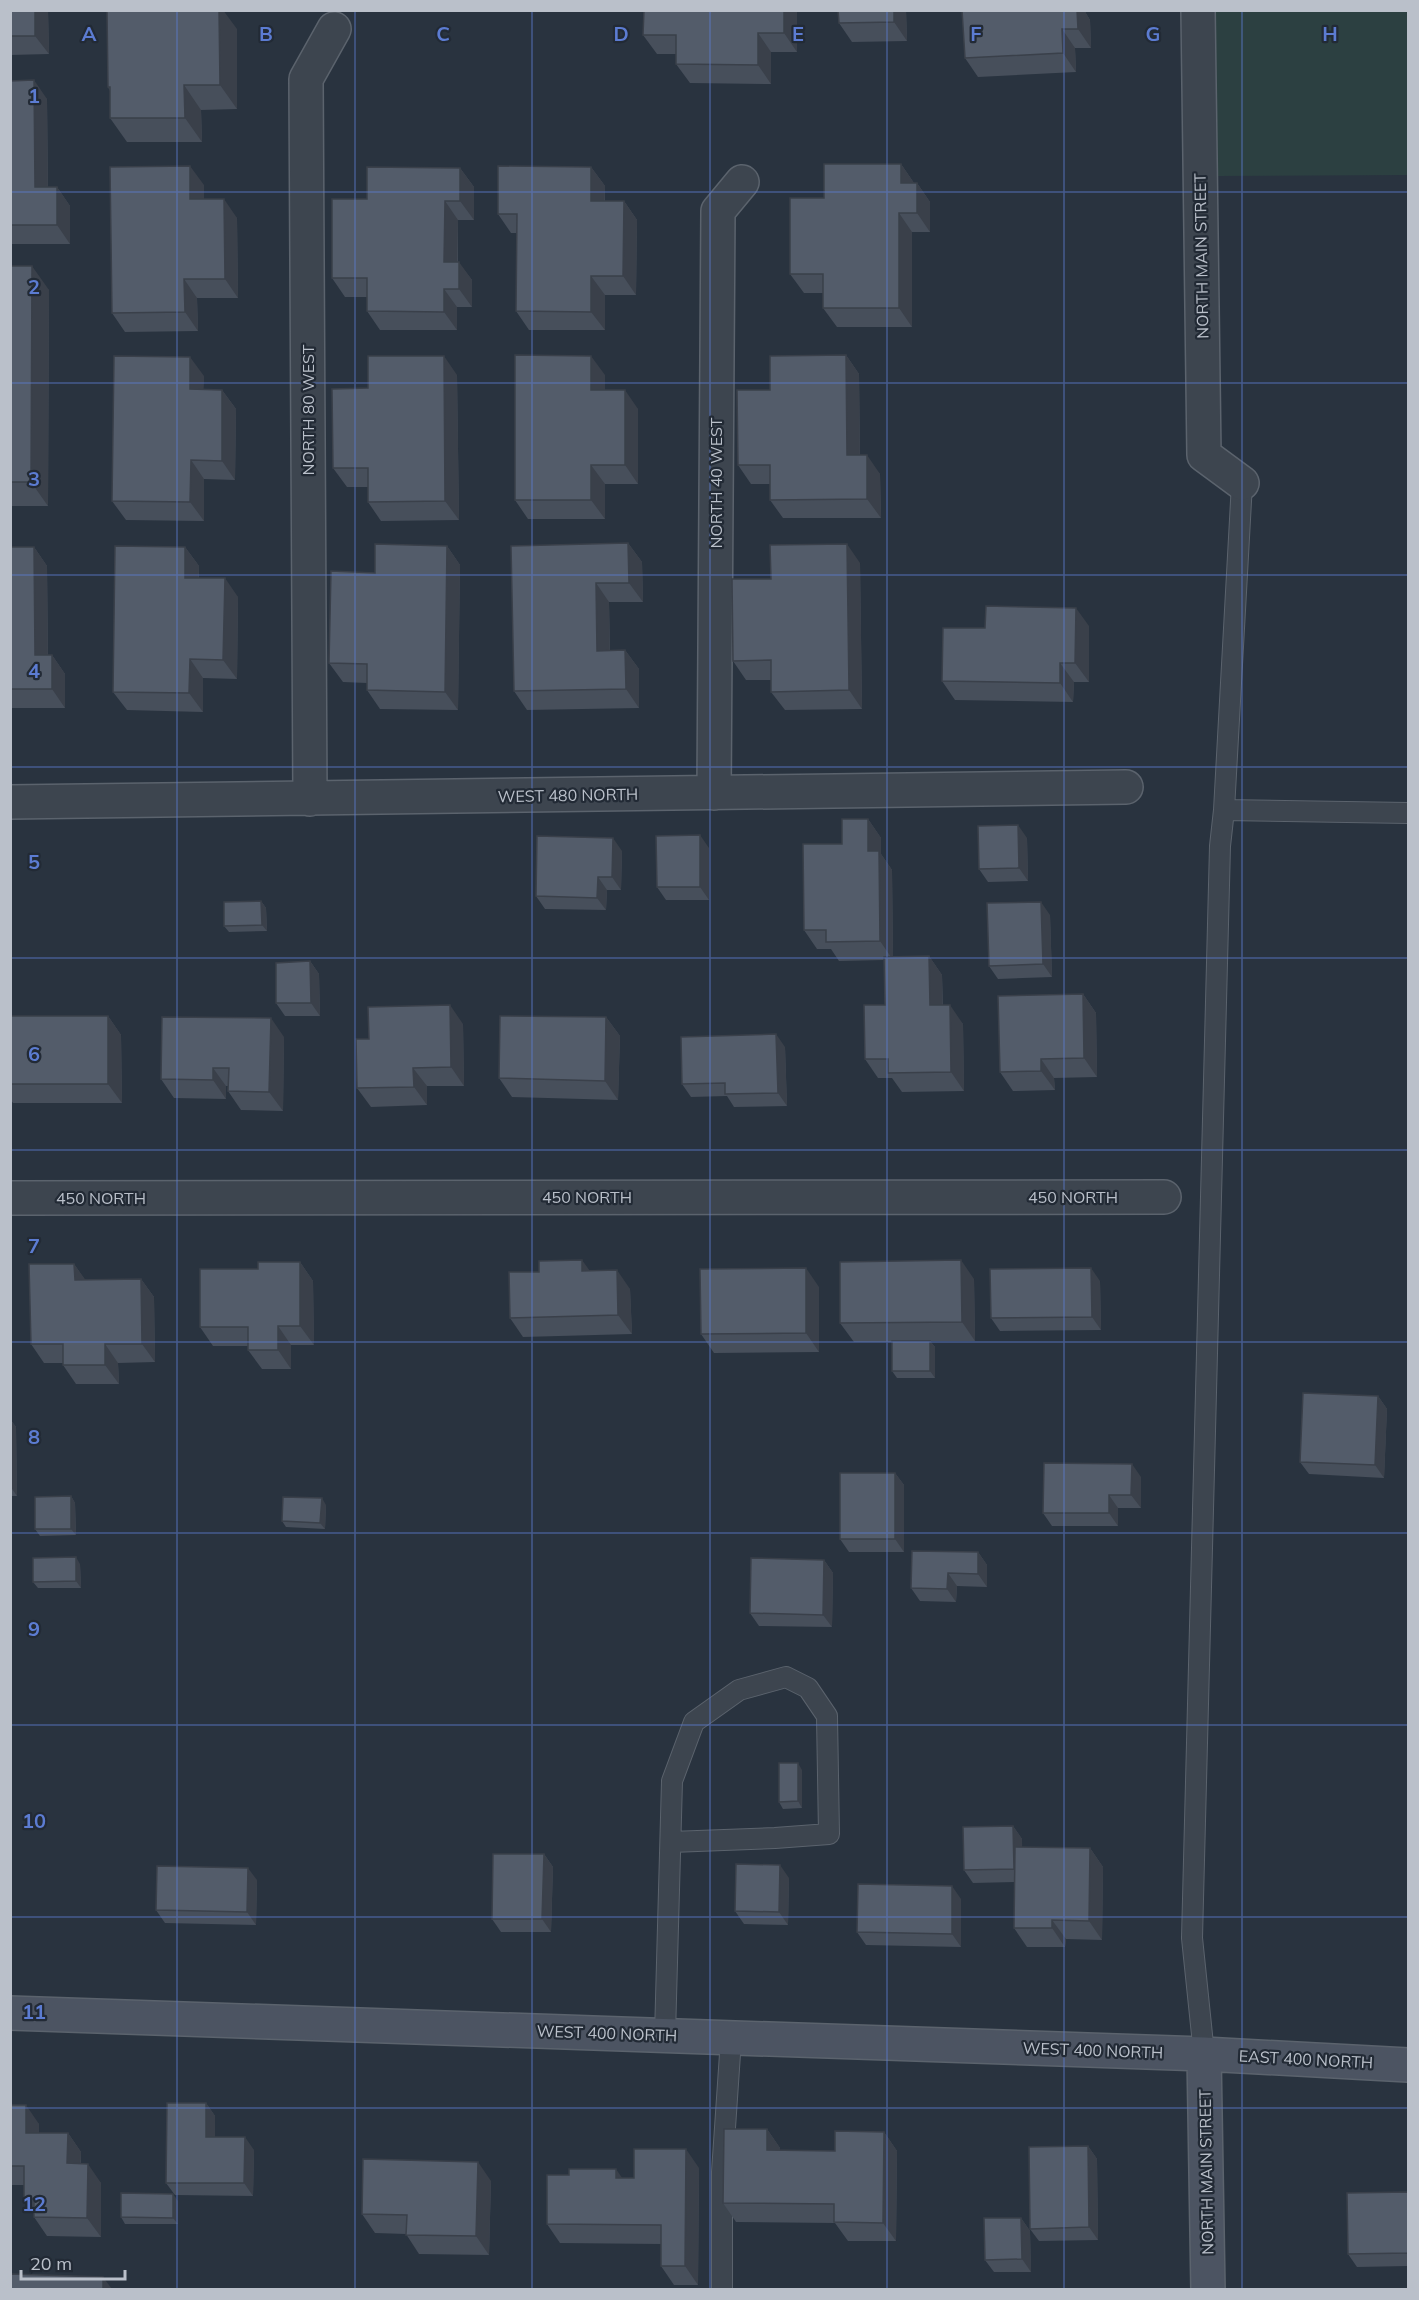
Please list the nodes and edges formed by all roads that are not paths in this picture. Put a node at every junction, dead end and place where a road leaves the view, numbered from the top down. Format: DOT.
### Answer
graph roads {
  1 [pos="1198,10"];
  2 [pos="334,29"];
  3 [pos="742,182"];
  4 [pos="1242,483"];
  5 [pos="1126,788"];
  6 [pos="714,793"];
  7 [pos="310,799"];
  8 [pos="10,802"];
  9 [pos="1224,810"];
  10 [pos="1408,813"];
  11 [pos="1164,1197"];
  12 [pos="10,1198"];
  13 [pos="671,1842"];
  14 [pos="10,2013"];
  15 [pos="665,2035"];
  16 [pos="731,2038"];
  17 [pos="1204,2054"];
  18 [pos="1408,2065"];
  19 [pos="722,2289"];
  20 [pos="1208,2289"];
  1 -- 4 [label="street, NORTH MAIN STREET"];
  2 -- 7 [label="street, NORTH 80 WEST"];
  3 -- 6 [label="street, NORTH 40 WEST"];
  4 -- 9 [label="lane"];
  5 -- 6 [label="street, WEST 480 NORTH"];
  6 -- 7 [label="street, WEST 480 NORTH"];
  7 -- 8 [label="street, WEST 480 NORTH"];
  9 -- 10 [label="lane"];
  9 -- 17 [label="lane"];
  11 -- 12 [label="street, 450 NORTH"];
  13 -- 13 [label="lane"];
  13 -- 15 [label="lane"];
  14 -- 15 [label="street, WEST 400 NORTH"];
  15 -- 16 [label="street, WEST 400 NORTH"];
  16 -- 17 [label="street, WEST 400 NORTH"];
  16 -- 19 [label="lane"];
  17 -- 18 [label="street, EAST 400 NORTH"];
  17 -- 20 [label="street, NORTH MAIN STREET"];
}
